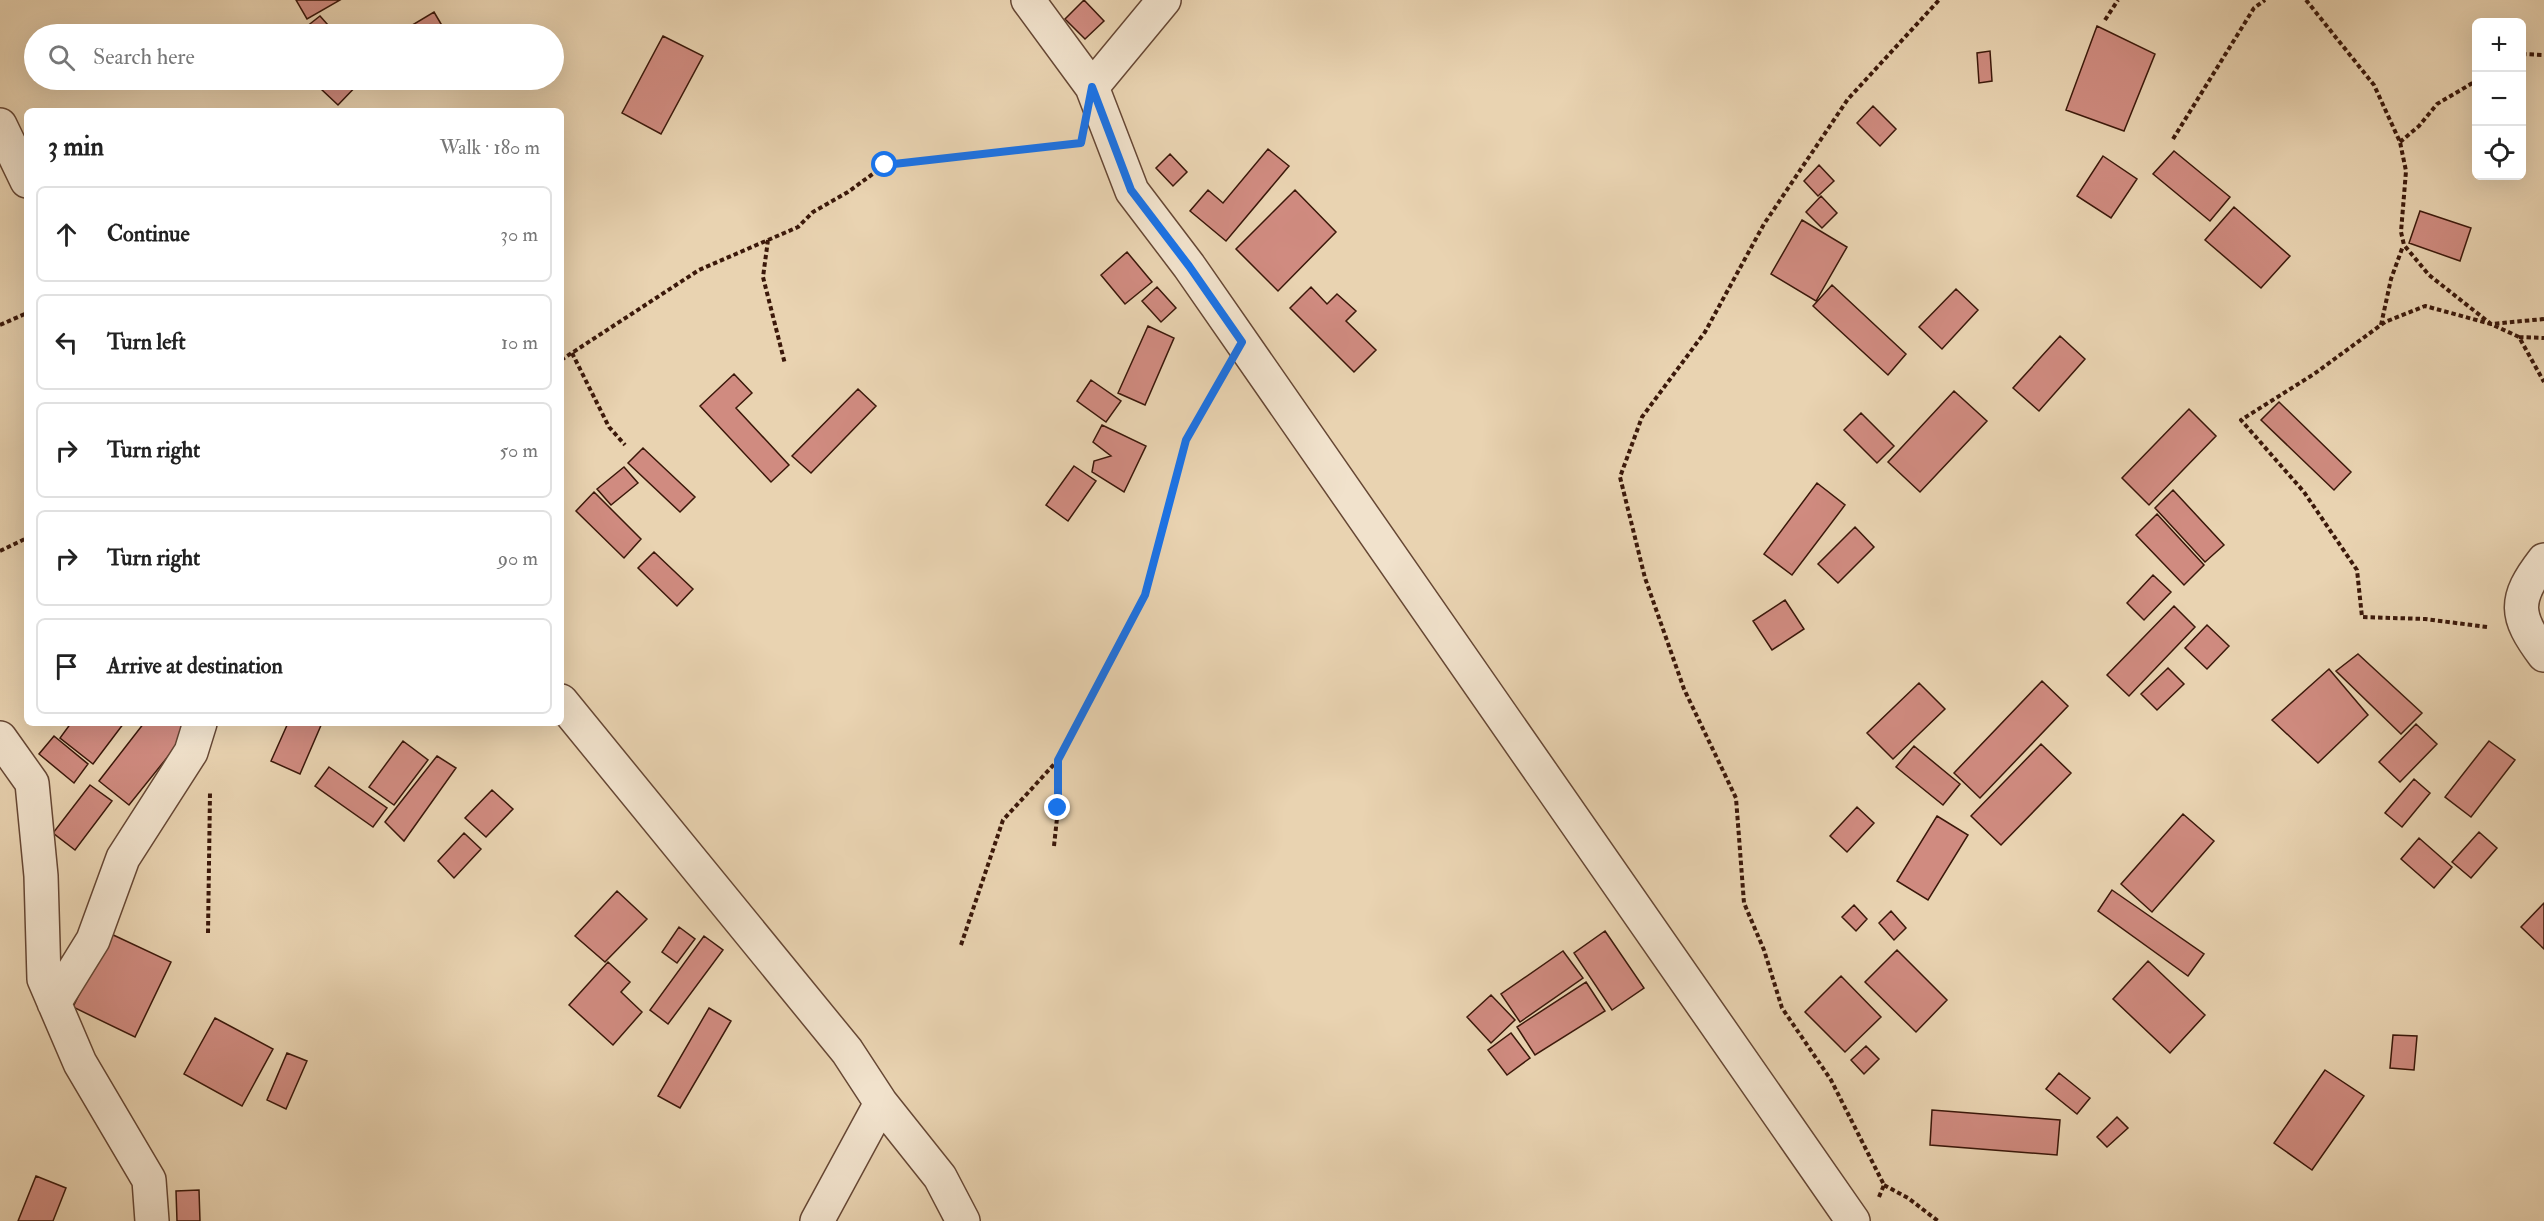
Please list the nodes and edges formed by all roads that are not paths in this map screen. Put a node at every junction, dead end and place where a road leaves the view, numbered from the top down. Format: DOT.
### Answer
graph roads {
  1 [pos="1028,0"];
  2 [pos="1164,0"];
  3 [pos="1092,87"];
  4 [pos="0,125"];
  5 [pos="24,175"];
  6 [pos="2544,560"];
  7 [pos="2535,644"];
  8 [pos="564,705"];
  9 [pos="199,726"];
  10 [pos="0,738"];
  11 [pos="54,1003"];
  12 [pos="881,1103"];
  13 [pos="1864,1212"];
  14 [pos="152,1221"];
  15 [pos="817,1221"];
  16 [pos="963,1221"];
  1 -- 3 [label="street"];
  2 -- 3 [label="street"];
  3 -- 13 [label="street"];
  4 -- 5 [label="street"];
  6 -- 7 [label="street"];
  8 -- 12 [label="street"];
  9 -- 11 [label="street"];
  10 -- 11 [label="street"];
  11 -- 14 [label="street"];
  12 -- 15 [label="street"];
  12 -- 16 [label="street"];
}
